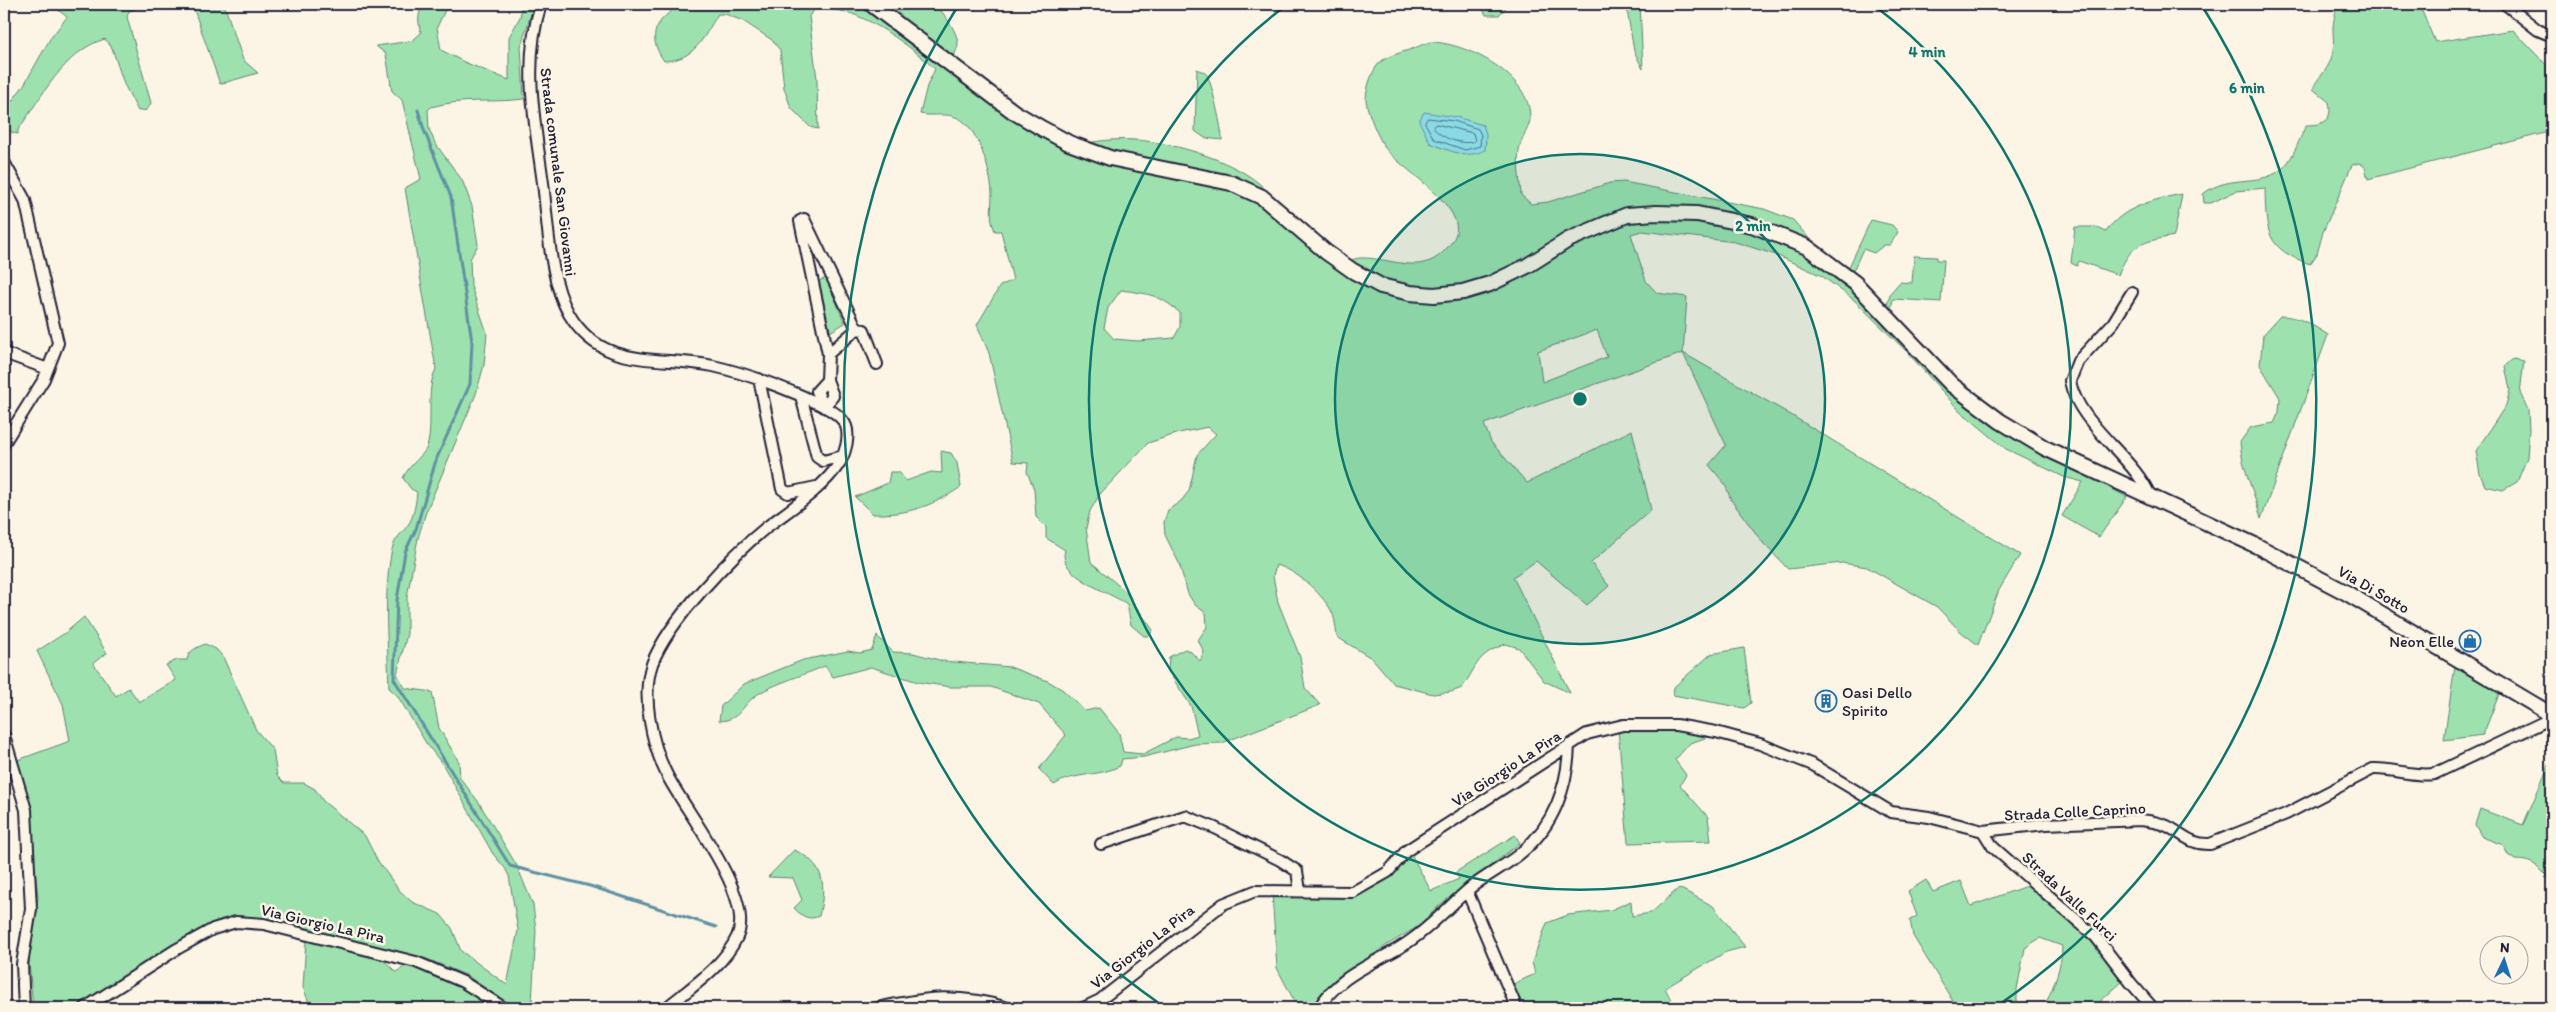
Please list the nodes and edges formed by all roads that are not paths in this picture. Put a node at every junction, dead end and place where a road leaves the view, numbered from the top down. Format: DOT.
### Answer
graph roads {
  1 [pos="541,4"];
  2 [pos="871,4"];
  3 [pos="2505,4"];
  4 [pos="2552,36"];
  5 [pos="4,162"];
  6 [pos="2132,292"];
  7 [pos="858,329"];
  8 [pos="4,353"];
  9 [pos="828,354"];
  10 [pos="877,364"];
  11 [pos="48,369"];
  12 [pos="759,379"];
  13 [pos="802,396"];
  14 [pos="824,407"];
  15 [pos="4,443"];
  16 [pos="843,456"];
  17 [pos="817,487"];
  18 [pos="2151,498"];
  19 [pos="2552,717"];
  20 [pos="4,734"];
  21 [pos="1569,745"];
  22 [pos="1983,831"];
  23 [pos="1101,844"];
  24 [pos="1300,890"];
  25 [pos="1467,891"];
  26 [pos="1515,1004"];
  27 [pos="24,1008"];
  28 [pos="85,1008"];
  29 [pos="504,1008"];
  30 [pos="666,1008"];
  31 [pos="877,1008"];
  32 [pos="1008,1008"];
  33 [pos="1083,1008"];
  34 [pos="1319,1008"];
  35 [pos="2153,1008"];
  1 -- 12 [label="street, Strada comunale San Giovanni"];
  2 -- 18 [label="street, Via Di Sotto"];
  3 -- 4 [label="street"];
  5 -- 11 [label="street"];
  6 -- 18 [label="street"];
  7 -- 9 [label="street"];
  7 -- 9 [label="street"];
  7 -- 10 [label="street"];
  8 -- 11 [label="street"];
  9 -- 14 [label="street"];
  11 -- 15 [label="street"];
  12 -- 13 [label="street, Strada comunale San Giovanni"];
  12 -- 17 [label="street"];
  13 -- 14 [label="street, Strada comunale San Giovanni"];
  13 -- 16 [label="street"];
  14 -- 16 [label="street, Strada comunale San Giovanni"];
  16 -- 17 [label="street, Strada comunale San Giovanni"];
  17 -- 30 [label="street, Strada comunale San Giovanni"];
  18 -- 19 [label="street, Via Di Sotto"];
  19 -- 22 [label="street, Strada Colle Caprino"];
  20 -- 27 [label="street"];
  21 -- 22 [label="street, Via Giorgio La Pira"];
  21 -- 24 [label="street, Via Giorgio La Pira"];
  21 -- 25 [label="street"];
  22 -- 35 [label="street, Strada Valle Furci"];
  23 -- 24 [label="street"];
  24 -- 33 [label="street, Via Giorgio La Pira"];
  25 -- 26 [label="street"];
  25 -- 34 [label="street"];
  28 -- 29 [label="street, Via Giorgio La Pira"];
  31 -- 32 [label="street"];
}
